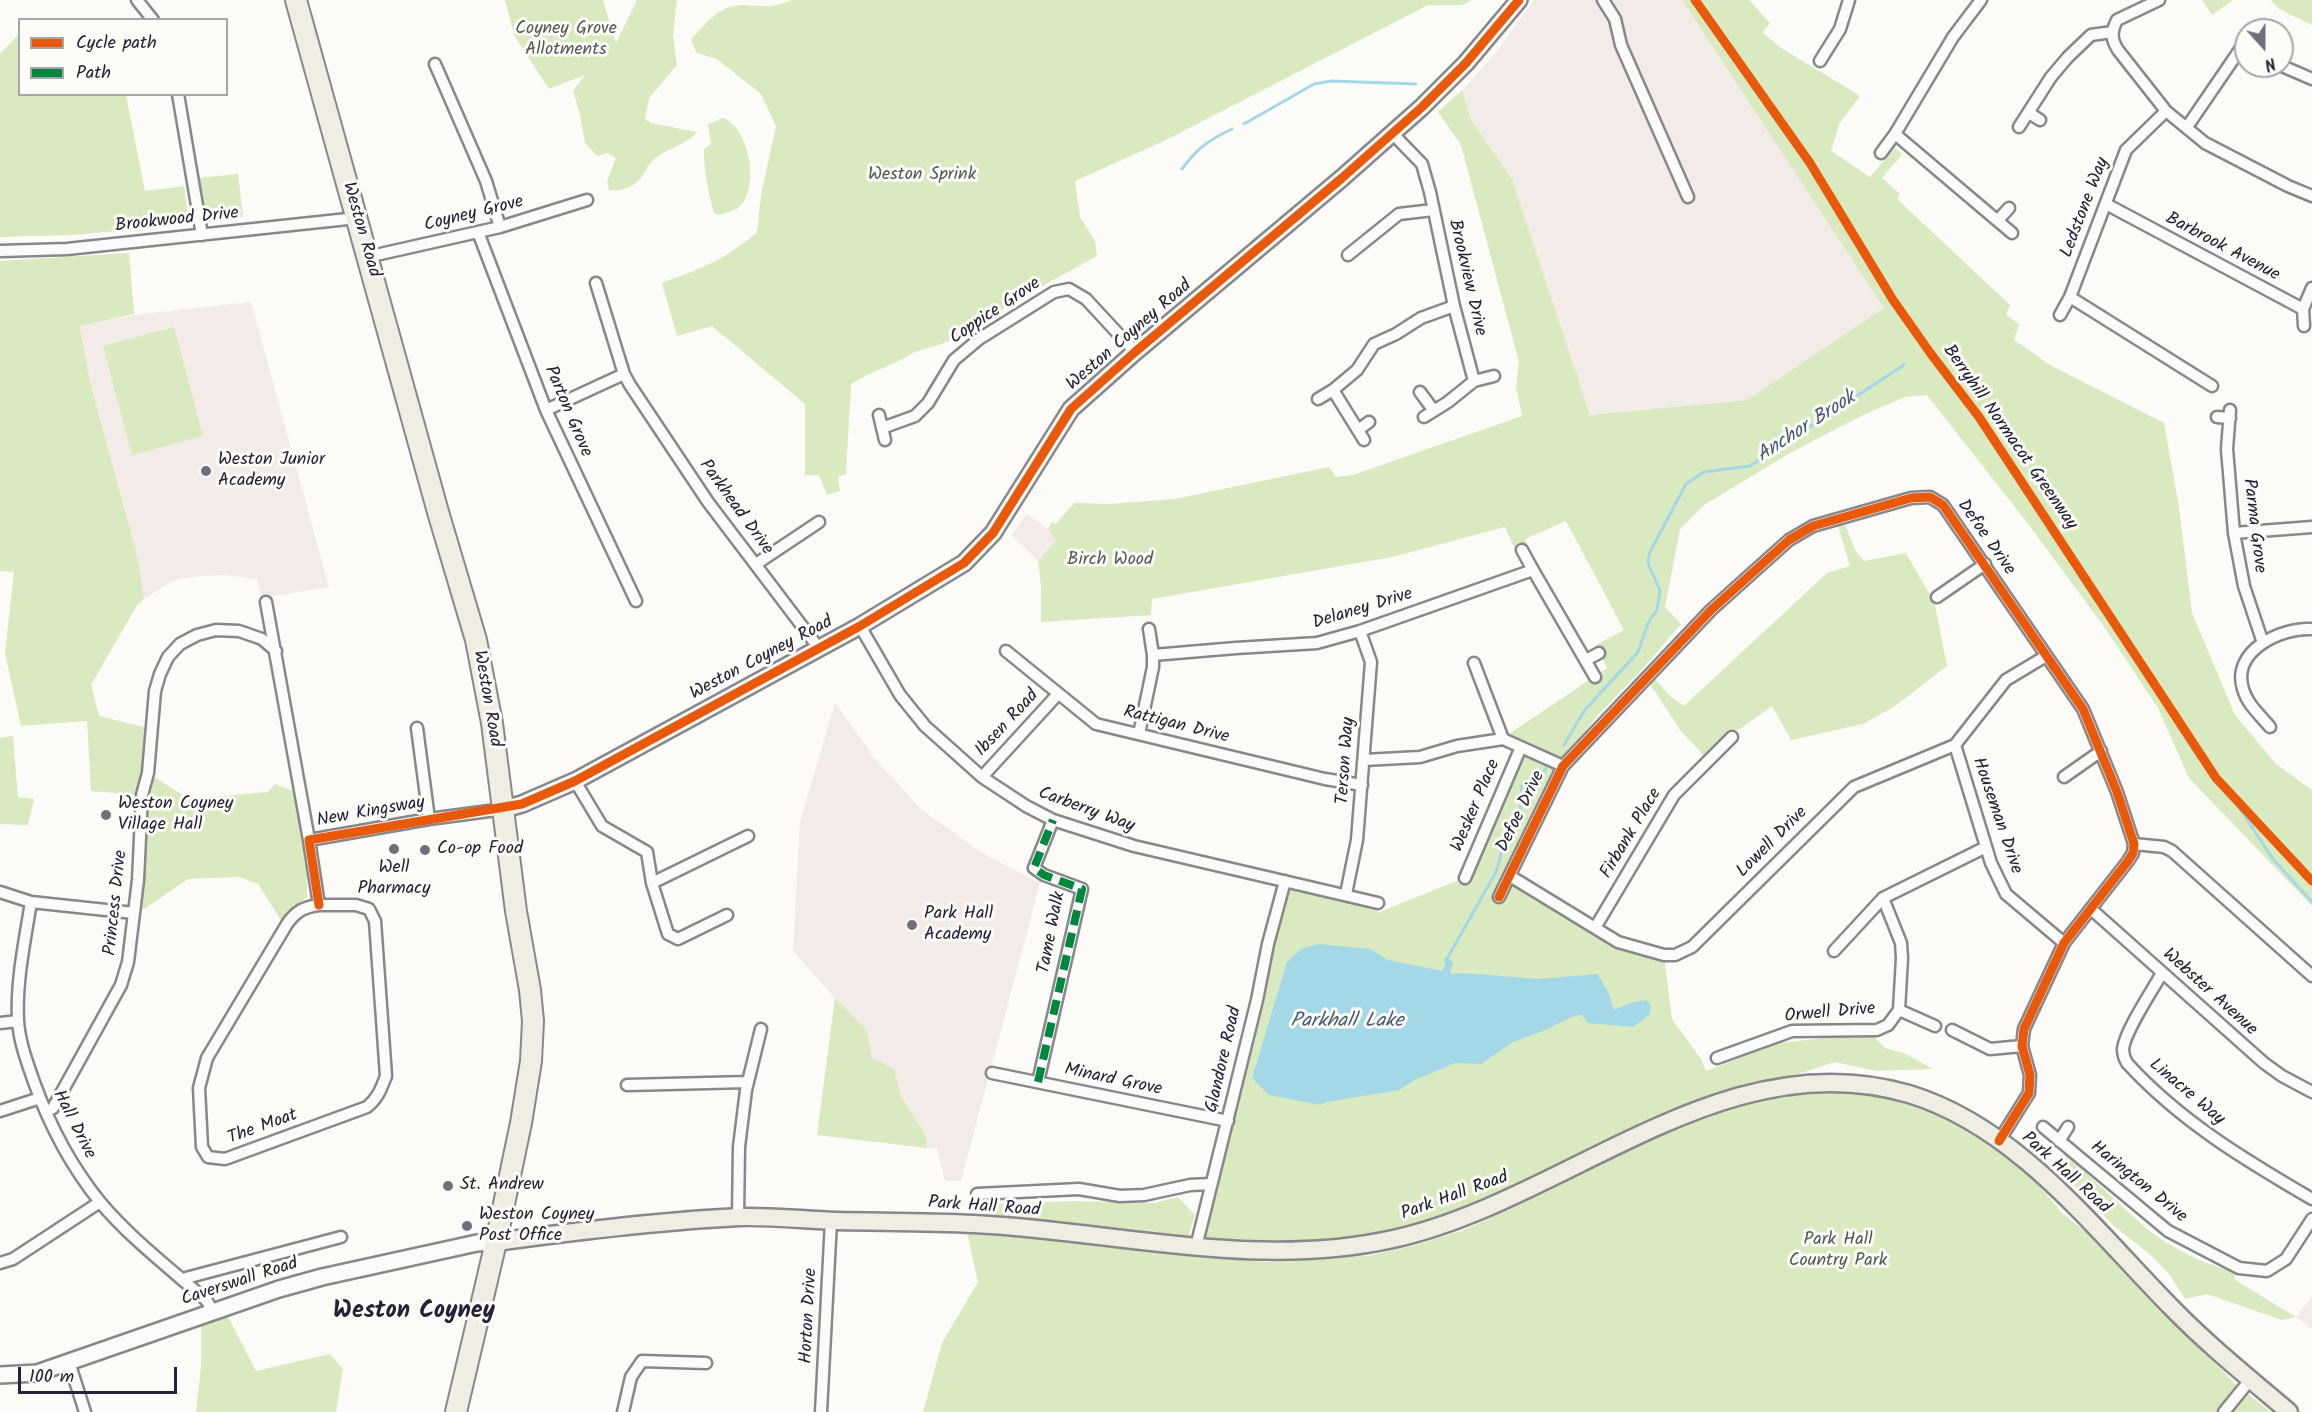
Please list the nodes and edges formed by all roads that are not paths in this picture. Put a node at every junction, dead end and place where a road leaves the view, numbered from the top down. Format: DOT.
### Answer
graph roads {
  1 [pos="137,0"];
  2 [pos="296,0"];
  3 [pos="1519,0"];
  4 [pos="1603,0"];
  5 [pos="1850,0"];
  6 [pos="1981,0"];
  7 [pos="2159,0"];
  8 [pos="151,18"];
  9 [pos="2112,32"];
  10 [pos="2234,58"];
  11 [pos="1820,61"];
  12 [pos="435,64"];
  13 [pos="2294,71"];
  14 [pos="2312,79"];
  15 [pos="178,96"];
  16 [pos="2166,111"];
  17 [pos="2029,113"];
  18 [pos="2040,120"];
  19 [pos="2019,127"];
  20 [pos="2187,127"];
  21 [pos="1392,133"];
  22 [pos="1895,134"];
  23 [pos="1881,153"];
  24 [pos="2312,196"];
  25 [pos="1688,197"];
  26 [pos="587,200"];
  27 [pos="2106,204"];
  28 [pos="2009,208"];
  29 [pos="1433,210"];
  30 [pos="357,218"];
  31 [pos="1998,220"];
  32 [pos="500,227"];
  33 [pos="478,232"];
  34 [pos="2012,233"];
  35 [pos="202,235"];
  36 [pos="0,251"];
  37 [pos="1348,255"];
  38 [pos="367,257"];
  39 [pos="596,283"];
  40 [pos="2312,288"];
  41 [pos="2070,297"];
  42 [pos="1454,306"];
  43 [pos="2303,309"];
  44 [pos="2060,315"];
  45 [pos="2304,326"];
  46 [pos="1135,352"];
  47 [pos="624,374"];
  48 [pos="1494,376"];
  49 [pos="1474,381"];
  50 [pos="2205,386"];
  51 [pos="1333,390"];
  52 [pos="1420,392"];
  53 [pos="1318,399"];
  54 [pos="546,410"];
  55 [pos="1434,411"];
  56 [pos="879,415"];
  57 [pos="1424,417"];
  58 [pos="2217,417"];
  59 [pos="1370,422"];
  60 [pos="882,428"];
  61 [pos="1358,430"];
  62 [pos="885,440"];
  63 [pos="1364,440"];
  64 [pos="819,522"];
  65 [pos="2312,527"];
  66 [pos="2234,533"];
  67 [pos="1522,550"];
  68 [pos="756,564"];
  69 [pos="1985,564"];
  70 [pos="1533,570"];
  71 [pos="1948,590"];
  72 [pos="1937,597"];
  73 [pos="1955,600"];
  74 [pos="636,601"];
  75 [pos="266,602"];
  76 [pos="860,626"];
  77 [pos="1149,629"];
  78 [pos="2312,629"];
  79 [pos="1360,631"];
  80 [pos="2263,643"];
  81 [pos="819,647"];
  82 [pos="276,651"];
  83 [pos="1006,651"];
  84 [pos="1599,653"];
  85 [pos="1153,655"];
  86 [pos="2046,656"];
  87 [pos="1586,660"];
  88 [pos="1474,663"];
  89 [pos="1595,676"];
  90 [pos="1058,694"];
  91 [pos="2270,727"];
  92 [pos="417,728"];
  93 [pos="1139,734"];
  94 [pos="1732,738"];
  95 [pos="1503,739"];
  96 [pos="1955,745"];
  97 [pos="1521,747"];
  98 [pos="2101,751"];
  99 [pos="1364,759"];
  100 [pos="1563,766"];
  101 [pos="982,777"];
  102 [pos="2064,777"];
  103 [pos="575,781"];
  104 [pos="1362,784"];
  105 [pos="504,809"];
  106 [pos="429,819"];
  107 [pos="1053,820"];
  108 [pos="748,836"];
  109 [pos="309,840"];
  110 [pos="2134,844"];
  111 [pos="1986,847"];
  112 [pos="1510,876"];
  113 [pos="1465,878"];
  114 [pos="1285,881"];
  115 [pos="652,883"];
  116 [pos="0,892"];
  117 [pos="1346,894"];
  118 [pos="1499,897"];
  119 [pos="1883,898"];
  120 [pos="31,902"];
  121 [pos="1378,903"];
  122 [pos="319,905"];
  123 [pos="2091,909"];
  124 [pos="134,913"];
  125 [pos="727,915"];
  126 [pos="1595,928"];
  127 [pos="2064,943"];
  128 [pos="1834,951"];
  129 [pos="2162,973"];
  130 [pos="2312,976"];
  131 [pos="1899,1010"];
  132 [pos="18,1021"];
  133 [pos="0,1023"];
  134 [pos="1935,1026"];
  135 [pos="761,1029"];
  136 [pos="1952,1029"];
  137 [pos="2022,1046"];
  138 [pos="1717,1058"];
  139 [pos="992,1073"];
  140 [pos="748,1082"];
  141 [pos="1038,1082"];
  142 [pos="627,1085"];
  143 [pos="2312,1092"];
  144 [pos="40,1098"];
  145 [pos="0,1111"];
  146 [pos="46,1112"];
  147 [pos="1228,1121"];
  148 [pos="2043,1127"];
  149 [pos="2068,1127"];
  150 [pos="1999,1141"];
  151 [pos="2059,1141"];
  152 [pos="1210,1184"];
  153 [pos="977,1194"];
  154 [pos="2312,1199"];
  155 [pos="100,1202"];
  156 [pos="738,1217"];
  157 [pos="2312,1219"];
  158 [pos="831,1221"];
  159 [pos="341,1237"];
  160 [pos="496,1242"];
  161 [pos="1196,1247"];
  162 [pos="0,1263"];
  163 [pos="182,1278"];
  164 [pos="213,1311"];
  165 [pos="69,1362"];
  166 [pos="706,1363"];
  167 [pos="0,1375"];
  168 [pos="2250,1380"];
  169 [pos="85,1412"];
  170 [pos="456,1412"];
  171 [pos="623,1412"];
  172 [pos="821,1412"];
  173 [pos="2224,1412"];
  174 [pos="2289,1412"];
  1 -- 8 [label="street"];
  2 -- 30 [label="highway, Weston Road"];
  3 -- 21 [label="street, Weston Coyney Road"];
  4 -- 25 [label="street"];
  5 -- 11 [label="street"];
  6 -- 22 [label="street"];
  7 -- 9 [label="street"];
  9 -- 16 [label="street"];
  9 -- 17 [label="street"];
  10 -- 20 [label="street"];
  12 -- 32 [label="street"];
  13 -- 14 [label="street"];
  15 -- 35 [label="street"];
  16 -- 20 [label="street"];
  16 -- 27 [label="street, Ledstone Way"];
  17 -- 18 [label="street"];
  17 -- 19 [label="street"];
  20 -- 24 [label="street"];
  21 -- 29 [label="street, Brookview Drive"];
  21 -- 46 [label="street, Weston Coyney Road"];
  22 -- 23 [label="street"];
  22 -- 31 [label="street"];
  26 -- 32 [label="street, Coyney Grove"];
  27 -- 41 [label="street, Ledstone Way"];
  27 -- 43 [label="street, Barbrook Avenue"];
  28 -- 31 [label="street"];
  29 -- 37 [label="street"];
  29 -- 42 [label="street, Brookview Drive"];
  30 -- 35 [label="street, Brookwood Drive"];
  30 -- 38 [label="highway, Weston Road"];
  31 -- 34 [label="street"];
  32 -- 33 [label="street, Coyney Grove"];
  33 -- 38 [label="street, Coyney Grove"];
  33 -- 54 [label="street, Parton Grove"];
  35 -- 36 [label="street, Brookwood Drive"];
  38 -- 105 [label="highway, Weston Road"];
  39 -- 47 [label="street, Parkhead Drive"];
  40 -- 43 [label="street"];
  41 -- 44 [label="street, Ledstone Way"];
  41 -- 50 [label="street"];
  42 -- 49 [label="street, Brookview Drive"];
  42 -- 51 [label="street"];
  43 -- 45 [label="street"];
  46 -- 60 [label="street, Coppice Grove"];
  46 -- 76 [label="street, Weston Coyney Road"];
  47 -- 54 [label="street"];
  47 -- 68 [label="street, Parkhead Drive"];
  48 -- 49 [label="street"];
  49 -- 55 [label="street"];
  51 -- 53 [label="street"];
  51 -- 61 [label="street"];
  52 -- 55 [label="street"];
  54 -- 74 [label="street, Parton Grove"];
  55 -- 57 [label="street"];
  56 -- 60 [label="street"];
  58 -- 66 [label="street, Parma Grove"];
  59 -- 61 [label="street"];
  60 -- 62 [label="street"];
  61 -- 63 [label="street"];
  64 -- 68 [label="street"];
  65 -- 66 [label="street"];
  66 -- 80 [label="street, Parma Grove"];
  67 -- 70 [label="street"];
  68 -- 81 [label="street, Parkhead Drive"];
  69 -- 71 [label="street"];
  69 -- 86 [label="street, Defoe Drive"];
  69 -- 100 [label="street, Defoe Drive"];
  70 -- 79 [label="street, Delaney Drive"];
  70 -- 87 [label="street"];
  71 -- 72 [label="street"];
  71 -- 73 [label="street"];
  75 -- 82 [label="street"];
  76 -- 81 [label="street, Weston Coyney Road"];
  76 -- 101 [label="street, Carberry Way"];
  77 -- 85 [label="street"];
  78 -- 80 [label="street"];
  79 -- 85 [label="street, Delaney Drive"];
  79 -- 99 [label="street, Terson Way"];
  80 -- 91 [label="street"];
  81 -- 103 [label="street, Weston Coyney Road"];
  82 -- 109 [label="street"];
  82 -- 124 [label="street, Princess Drive"];
  83 -- 90 [label="street, Rattigan Drive"];
  84 -- 87 [label="street"];
  85 -- 93 [label="street"];
  86 -- 96 [label="street, Lowell Drive"];
  86 -- 98 [label="street, Defoe Drive"];
  87 -- 89 [label="street"];
  88 -- 95 [label="street"];
  90 -- 93 [label="street, Rattigan Drive"];
  90 -- 101 [label="street, Ibsen Road"];
  92 -- 106 [label="street"];
  93 -- 104 [label="street, Rattigan Drive"];
  94 -- 126 [label="street, Firbank Place"];
  95 -- 97 [label="street"];
  95 -- 99 [label="street"];
  96 -- 111 [label="street, Houseman Drive"];
  96 -- 126 [label="street, Lowell Drive"];
  97 -- 100 [label="street"];
  97 -- 113 [label="street, Wesker Place"];
  98 -- 102 [label="street"];
  98 -- 110 [label="street, Defoe Drive"];
  99 -- 104 [label="street, Terson Way"];
  100 -- 112 [label="street, Defoe Drive"];
  101 -- 107 [label="street, Carberry Way"];
  103 -- 105 [label="street, Weston Coyney Road"];
  103 -- 115 [label="street"];
  104 -- 117 [label="street, Terson Way"];
  105 -- 106 [label="street, New Kingsway"];
  105 -- 160 [label="highway, Weston Road"];
  106 -- 109 [label="street, New Kingsway"];
  107 -- 114 [label="street, Carberry Way"];
  107 -- 141 [label="street, Tame Walk"];
  108 -- 115 [label="street"];
  109 -- 122 [label="street, New Kingsway"];
  110 -- 123 [label="street"];
  110 -- 130 [label="street"];
  111 -- 119 [label="street"];
  111 -- 127 [label="street, Houseman Drive"];
  112 -- 118 [label="street, Defoe Drive"];
  112 -- 126 [label="street, Lowell Drive"];
  114 -- 117 [label="street, Carberry Way"];
  114 -- 147 [label="street, Glandore Road"];
  115 -- 125 [label="street"];
  116 -- 120 [label="street"];
  117 -- 121 [label="street, Carberry Way"];
  119 -- 128 [label="street"];
  119 -- 131 [label="street, Orwell Drive"];
  120 -- 124 [label="street"];
  120 -- 132 [label="street, Hall Drive"];
  122 -- 122 [label="street, The Moat"];
  123 -- 127 [label="street"];
  123 -- 129 [label="street, Webster Avenue"];
  124 -- 146 [label="street, Princess Drive"];
  127 -- 137 [label="street"];
  129 -- 143 [label="street, Webster Avenue"];
  129 -- 154 [label="street, Linacre Way"];
  131 -- 134 [label="street"];
  131 -- 138 [label="street, Orwell Drive"];
  132 -- 133 [label="street"];
  132 -- 144 [label="street, Hall Drive"];
  135 -- 140 [label="street"];
  136 -- 137 [label="street"];
  137 -- 150 [label="street"];
  139 -- 141 [label="street, Minard Grove"];
  140 -- 142 [label="street"];
  140 -- 156 [label="street"];
  141 -- 147 [label="street, Minard Grove"];
  144 -- 145 [label="street"];
  144 -- 146 [label="street, Hall Drive"];
  146 -- 155 [label="street, Hall Drive"];
  147 -- 152 [label="street, Glandore Road"];
  148 -- 151 [label="street, Harington Drive"];
  149 -- 151 [label="street"];
  150 -- 161 [label="main road, Park Hall Road"];
  150 -- 168 [label="main road, Park Hall Road"];
  151 -- 157 [label="street, Harington Drive"];
  152 -- 153 [label="street, Park Hall Road"];
  152 -- 161 [label="street, Glandore Road"];
  155 -- 162 [label="street"];
  155 -- 163 [label="street, Hall Drive"];
  156 -- 158 [label="main road, Park Hall Road"];
  156 -- 160 [label="main road, Park Hall Road"];
  158 -- 161 [label="main road, Park Hall Road"];
  158 -- 172 [label="street, Horton Drive"];
  159 -- 163 [label="street, Caverswall Road"];
  160 -- 164 [label="street, Caverswall Road"];
  160 -- 170 [label="highway, Weston Road"];
  163 -- 164 [label="street, Hall Drive"];
  164 -- 165 [label="street, Caverswall Road"];
  165 -- 167 [label="street, Caverswall Road"];
  165 -- 169 [label="street"];
  166 -- 171 [label="street"];
  168 -- 173 [label="street"];
  168 -- 174 [label="main road, Park Hall Road"];
}
